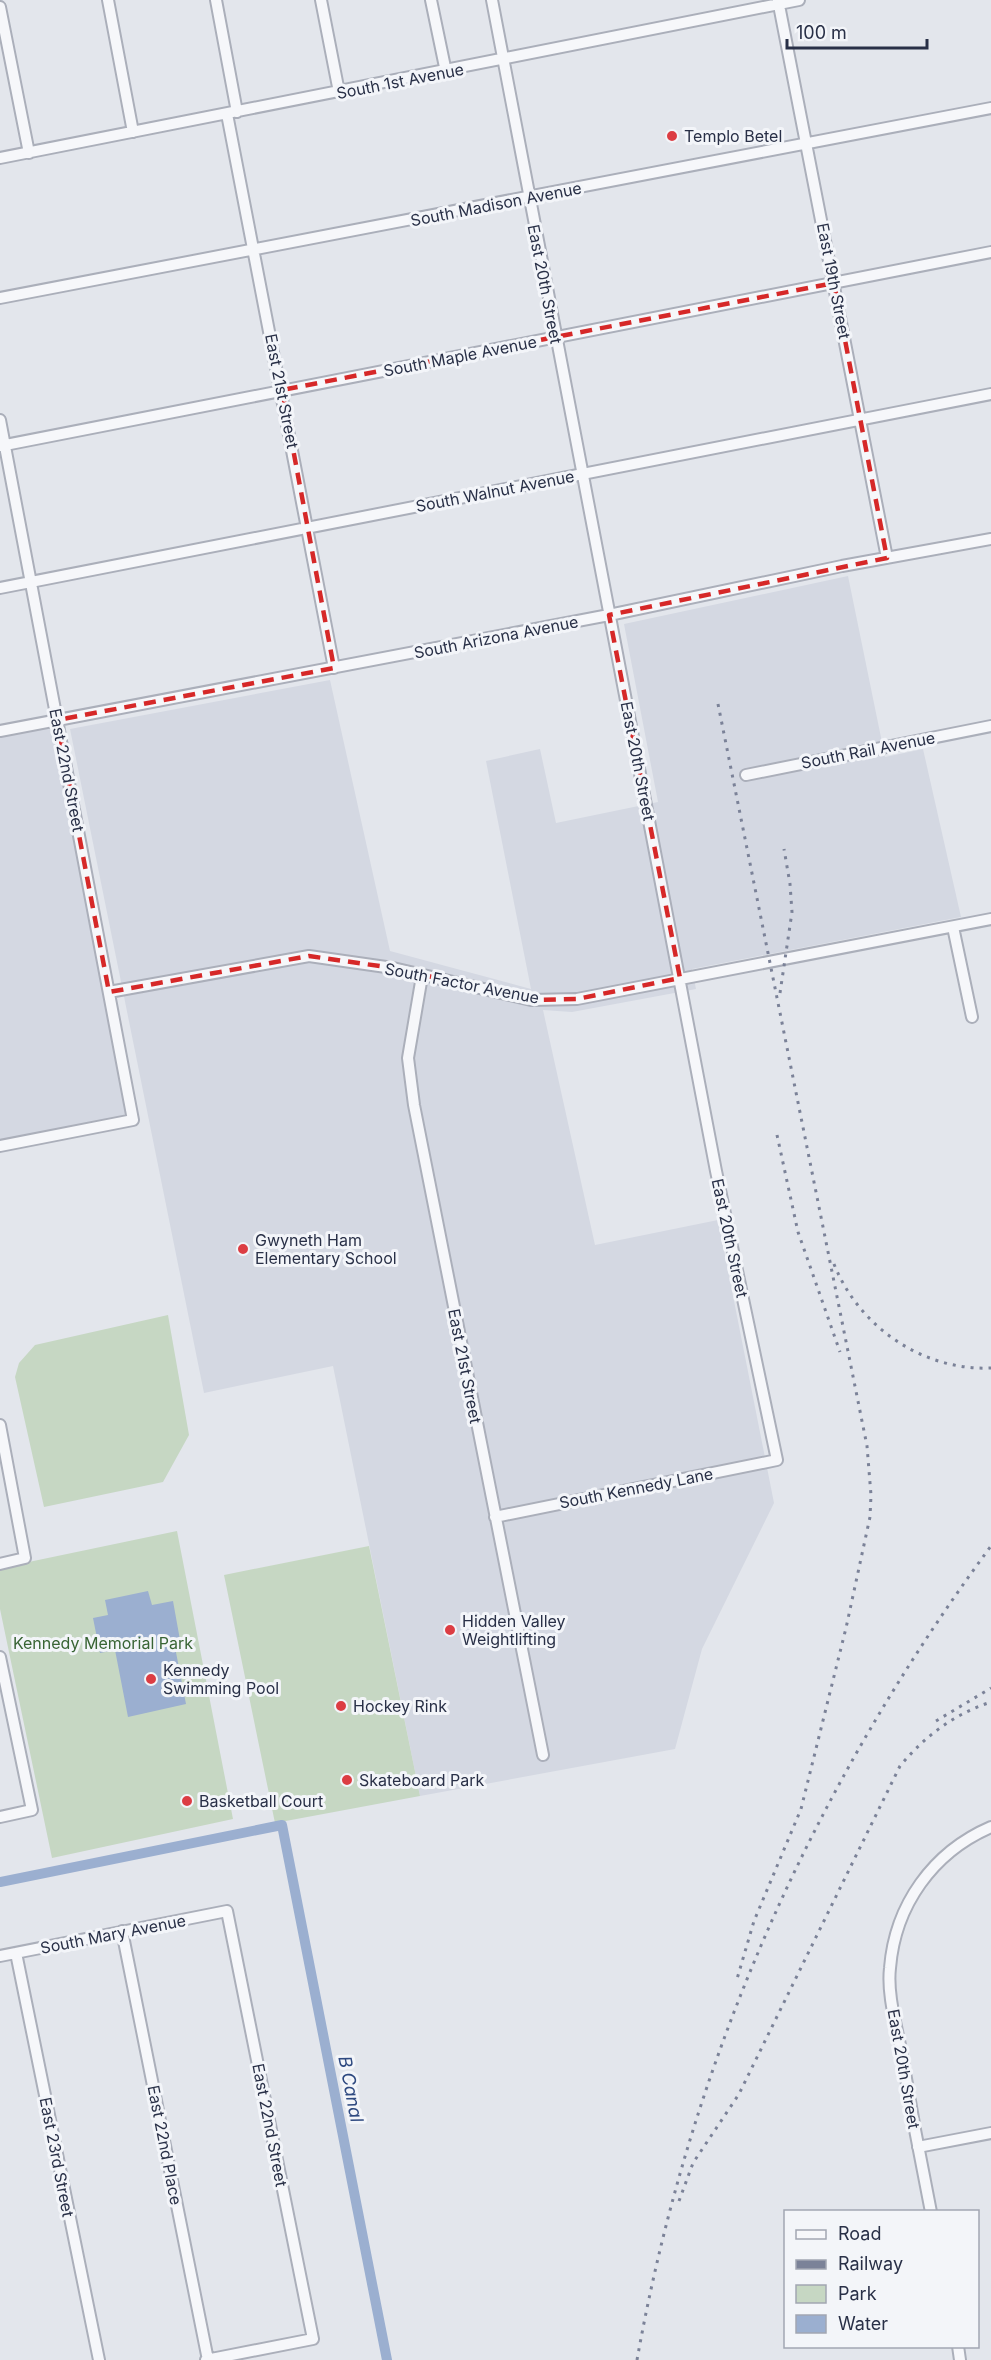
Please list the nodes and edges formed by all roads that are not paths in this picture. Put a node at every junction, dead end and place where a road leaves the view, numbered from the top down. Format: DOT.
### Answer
graph roads {
  1 [pos="108,0"];
  2 [pos="216,0"];
  3 [pos="321,0"];
  4 [pos="431,0"];
  5 [pos="492,0"];
  6 [pos="799,0"];
  7 [pos="778,2"];
  8 [pos="0,7"];
  9 [pos="503,60"];
  10 [pos="446,72"];
  11 [pos="339,92"];
  12 [pos="991,108"];
  13 [pos="232,113"];
  14 [pos="133,132"];
  15 [pos="807,144"];
  16 [pos="29,153"];
  17 [pos="0,158"];
  18 [pos="528,198"];
  19 [pos="255,249"];
  20 [pos="991,252"];
  21 [pos="834,283"];
  22 [pos="0,298"];
  23 [pos="556,337"];
  24 [pos="282,390"];
  25 [pos="991,394"];
  26 [pos="0,420"];
  27 [pos="860,420"];
  28 [pos="2,446"];
  29 [pos="582,474"];
  30 [pos="309,527"];
  31 [pos="991,539"];
  32 [pos="887,558"];
  33 [pos="31,582"];
  34 [pos="0,588"];
  35 [pos="609,615"];
  36 [pos="334,668"];
  37 [pos="57,720"];
  38 [pos="991,726"];
  39 [pos="0,731"];
  40 [pos="746,775"];
  41 [pos="991,919"];
  42 [pos="954,927"];
  43 [pos="422,976"];
  44 [pos="681,978"];
  45 [pos="109,992"];
  46 [pos="972,1017"];
  47 [pos="0,1146"];
  48 [pos="0,1425"];
  49 [pos="777,1460"];
  50 [pos="495,1517"];
  51 [pos="0,1564"];
  52 [pos="0,1657"];
  53 [pos="543,1755"];
  54 [pos="0,1817"];
  55 [pos="991,1827"];
  56 [pos="227,1911"];
  57 [pos="122,1931"];
  58 [pos="16,1953"];
  59 [pos="0,1956"];
  60 [pos="991,2133"];
  61 [pos="918,2147"];
  62 [pos="931,2210"];
  63 [pos="99,2360"];
  64 [pos="207,2360"];
  1 -- 14 [label="street"];
  2 -- 13 [label="street, East 21st Street"];
  3 -- 11 [label="street"];
  4 -- 10 [label="street"];
  5 -- 9 [label="street, East 20th Street"];
  6 -- 7 [label="street, South 1st Avenue"];
  7 -- 9 [label="street, South 1st Avenue"];
  7 -- 15 [label="street, East 19th Street"];
  8 -- 16 [label="street"];
  9 -- 10 [label="street, South 1st Avenue"];
  9 -- 18 [label="street, East 20th Street"];
  10 -- 11 [label="street, South 1st Avenue"];
  11 -- 13 [label="street, South 1st Avenue"];
  12 -- 15 [label="street, South Madison Avenue"];
  13 -- 14 [label="street, South 1st Avenue"];
  13 -- 19 [label="street, East 21st Street"];
  14 -- 16 [label="street, South 1st Avenue"];
  15 -- 18 [label="street, South Madison Avenue"];
  15 -- 21 [label="street, East 19th Street"];
  16 -- 17 [label="street, South 1st Avenue"];
  18 -- 19 [label="street, South Madison Avenue"];
  18 -- 23 [label="street, East 20th Street"];
  19 -- 22 [label="street, South Madison Avenue"];
  19 -- 24 [label="street, East 21st Street"];
  20 -- 21 [label="street, South Maple Avenue"];
  21 -- 23 [label="street, South Maple Avenue"];
  21 -- 27 [label="street, East 19th Street"];
  23 -- 24 [label="street, South Maple Avenue"];
  23 -- 29 [label="street, East 20th Street"];
  24 -- 28 [label="street, South Maple Avenue"];
  24 -- 30 [label="street, East 21st Street"];
  25 -- 27 [label="street, South Walnut Avenue"];
  26 -- 28 [label="street, East 22nd Street"];
  27 -- 29 [label="street, South Walnut Avenue"];
  27 -- 32 [label="street, East 19th Street"];
  28 -- 33 [label="street, East 22nd Street"];
  29 -- 30 [label="street, South Walnut Avenue"];
  29 -- 35 [label="street, East 20th Street"];
  30 -- 33 [label="street, South Walnut Avenue"];
  30 -- 36 [label="street, East 21st Street"];
  31 -- 32 [label="street, South Arizona Avenue"];
  32 -- 35 [label="street, South Arizona Avenue"];
  33 -- 34 [label="street, South Walnut Avenue"];
  33 -- 37 [label="street, East 22nd Street"];
  35 -- 36 [label="street, South Arizona Avenue"];
  35 -- 44 [label="street, East 20th Street"];
  36 -- 37 [label="street, South Arizona Avenue"];
  37 -- 39 [label="street, South Arizona Avenue"];
  37 -- 45 [label="street, East 22nd Street"];
  38 -- 40 [label="street, South Rail Avenue"];
  41 -- 42 [label="street, South Factor Avenue"];
  42 -- 44 [label="street, South Factor Avenue"];
  42 -- 46 [label="street"];
  43 -- 44 [label="street, South Factor Avenue"];
  43 -- 45 [label="street, South Factor Avenue"];
  43 -- 50 [label="street, East 21st Street"];
  44 -- 49 [label="street, East 20th Street"];
  45 -- 47 [label="street, East 22nd Street"];
  48 -- 51 [label="street"];
  49 -- 50 [label="street, South Kennedy Lane"];
  50 -- 53 [label="street, East 21st Street"];
  52 -- 54 [label="street"];
  55 -- 61 [label="street, East 20th Street"];
  56 -- 57 [label="street, South Mary Avenue"];
  56 -- 64 [label="street, East 22nd Street"];
  57 -- 58 [label="street, South Mary Avenue"];
  57 -- 64 [label="street, East 22nd Place"];
  58 -- 59 [label="street, South Mary Avenue"];
  58 -- 63 [label="street, East 23rd Street"];
  60 -- 61 [label="street"];
  61 -- 62 [label="street, East 20th Street"];
}
